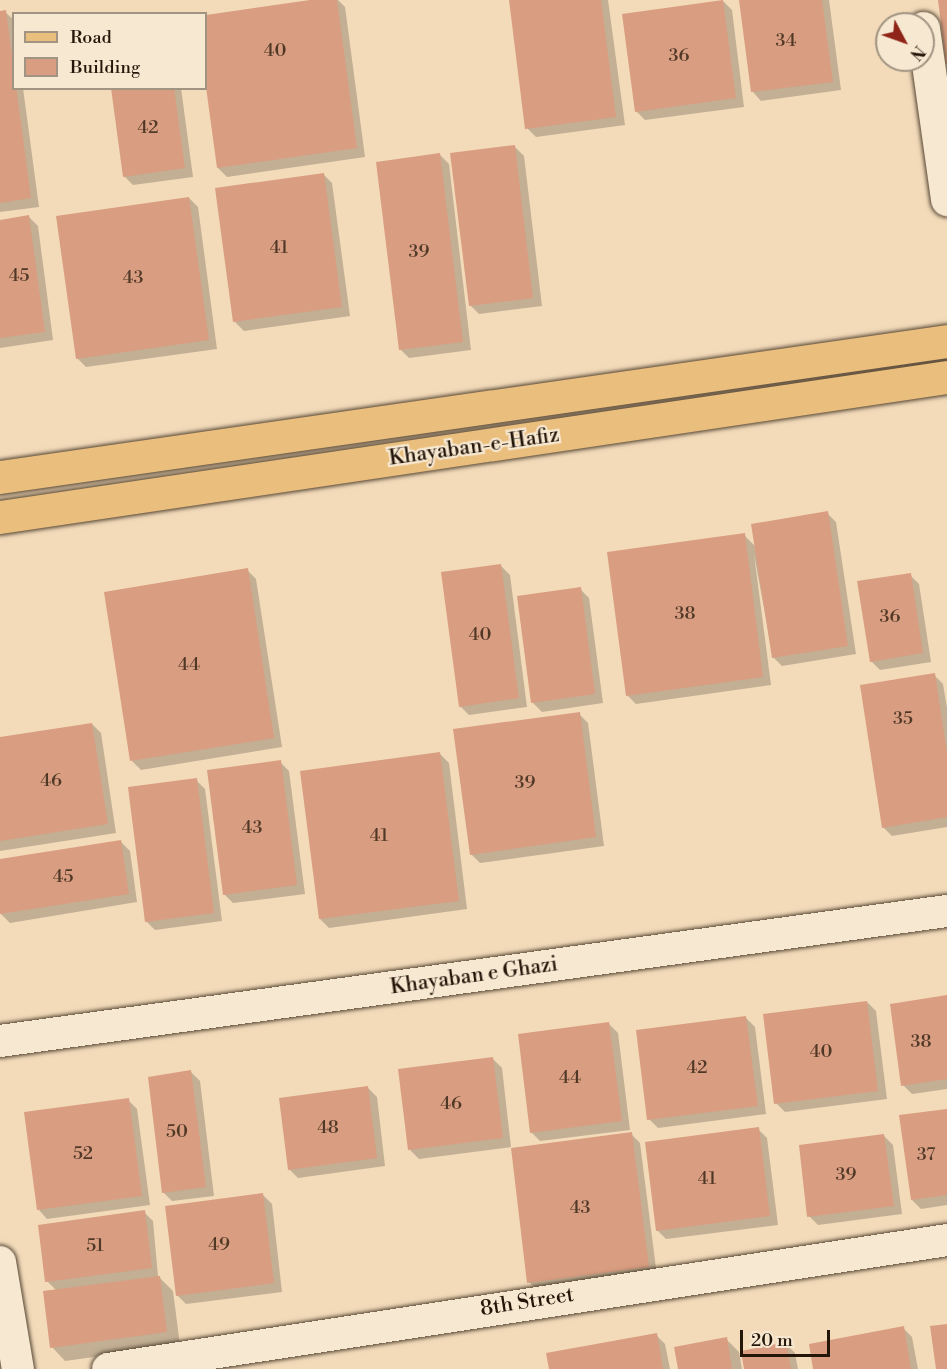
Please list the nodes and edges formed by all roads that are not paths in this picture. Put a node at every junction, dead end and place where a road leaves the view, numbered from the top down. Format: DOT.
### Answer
graph roads {
  1 [pos="929,72"];
  2 [pos="947,199"];
  3 [pos="947,341"];
  4 [pos="947,377"];
  5 [pos="0,477"];
  6 [pos="0,517"];
  7 [pos="947,911"];
  8 [pos="0,1041"];
  9 [pos="947,1240"];
  10 [pos="0,1262"];
  11 [pos="18,1369"];
  12 [pos="108,1369"];
  1 -- 2 [label="main road"];
  3 -- 5 [label="main road, Khayaban-e-Hafiz"];
  4 -- 6 [label="main road, Khayaban-e-Hafiz"];
  7 -- 8 [label="street, Khayaban e Ghazi"];
  9 -- 12 [label="street, 8th Street"];
  10 -- 11 [label="street"];
}
